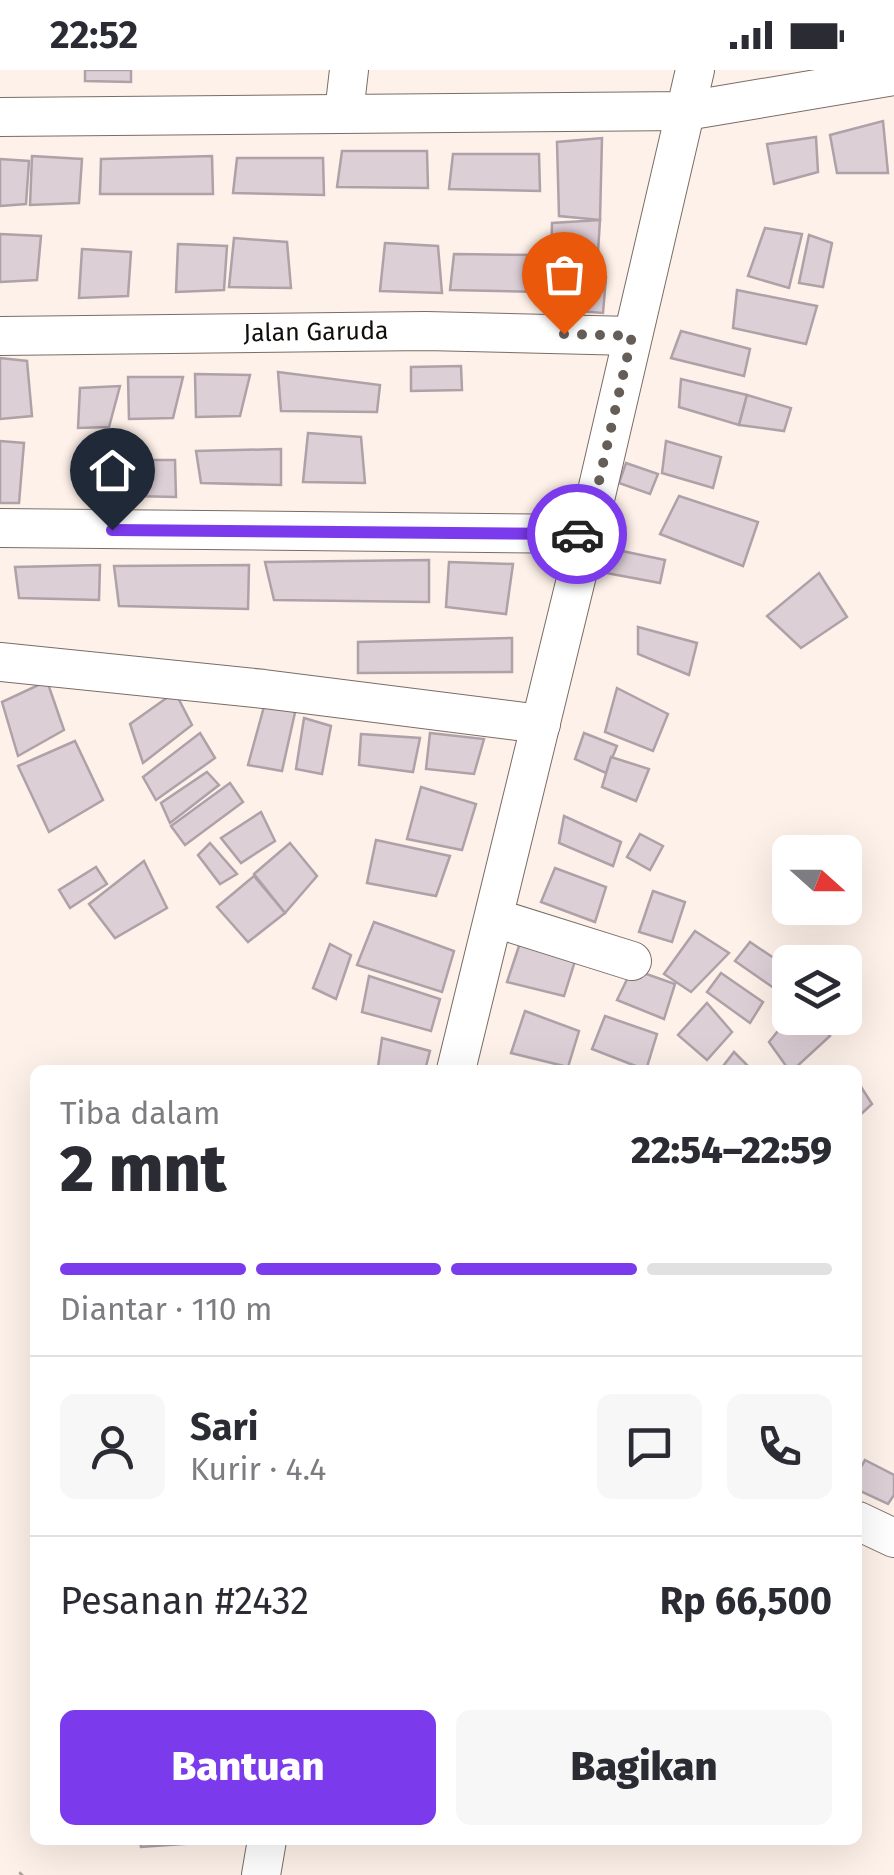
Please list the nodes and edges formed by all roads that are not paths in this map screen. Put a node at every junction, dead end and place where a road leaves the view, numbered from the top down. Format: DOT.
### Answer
graph roads {
  1 [pos="349,70"];
  2 [pos="696,70"];
  3 [pos="894,76"];
  4 [pos="686,112"];
  5 [pos="344,113"];
  6 [pos="0,117"];
  7 [pos="0,336"];
  8 [pos="632,336"];
  9 [pos="0,528"];
  10 [pos="587,534"];
  11 [pos="0,662"];
  12 [pos="541,724"];
  13 [pos="495,918"];
  14 [pos="632,961"];
  15 [pos="457,1065"];
  16 [pos="862,1523"];
  17 [pos="894,1538"];
  18 [pos="266,1845"];
  19 [pos="261,1875"];
  1 -- 5 [label="street"];
  2 -- 4 [label="street"];
  3 -- 4 [label="street"];
  4 -- 5 [label="street"];
  4 -- 8 [label="street"];
  5 -- 6 [label="street"];
  7 -- 8 [label="street, Jalan Garuda"];
  8 -- 10 [label="street"];
  9 -- 10 [label="street"];
  10 -- 12 [label="street"];
  11 -- 12 [label="street"];
  12 -- 13 [label="street"];
  13 -- 14 [label="street"];
  13 -- 15 [label="street"];
  16 -- 17 [label="street"];
  18 -- 19 [label="street"];
}
